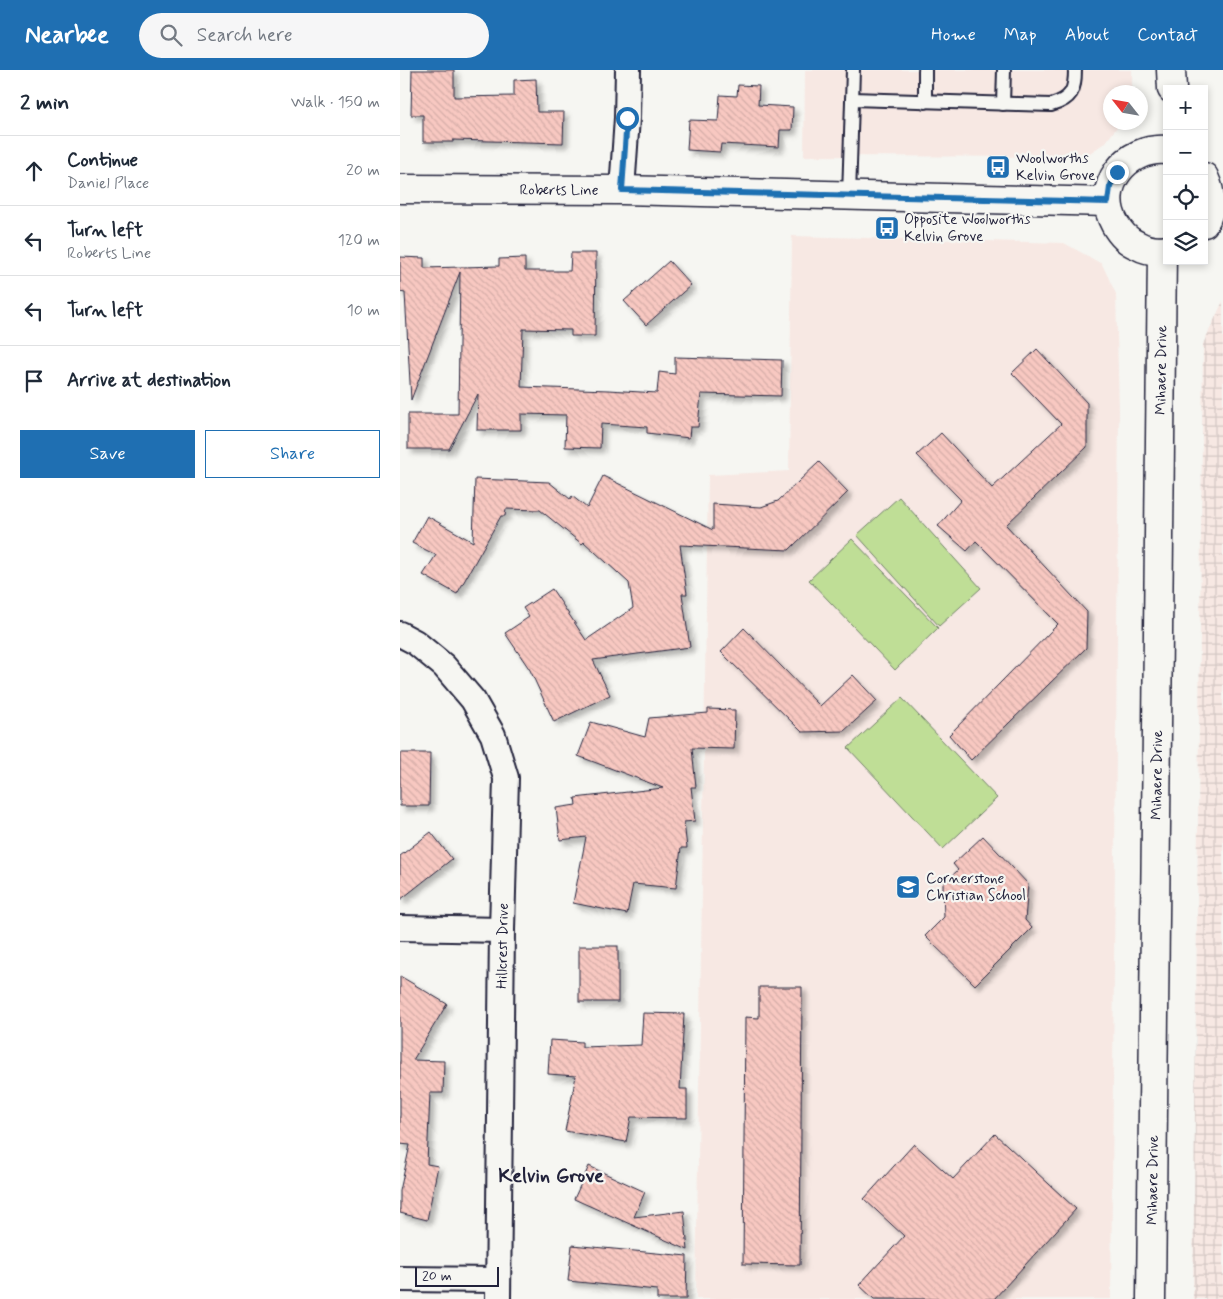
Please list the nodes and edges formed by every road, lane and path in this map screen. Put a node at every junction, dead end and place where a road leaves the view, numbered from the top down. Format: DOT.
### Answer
graph roads {
  1 [pos="628,70"];
  2 [pos="853,70"];
  3 [pos="925,70"];
  4 [pos="1004,70"];
  5 [pos="1075,70"];
  6 [pos="1172,70"];
  7 [pos="1172,85"];
  8 [pos="852,99"];
  9 [pos="925,102"];
  10 [pos="1003,104"];
  11 [pos="1163,150"];
  12 [pos="1208,184"];
  13 [pos="400,189"];
  14 [pos="622,190"];
  15 [pos="849,196"];
  16 [pos="1108,202"];
  17 [pos="1213,210"];
  18 [pos="1163,251"];
  19 [pos="1164,265"];
  20 [pos="400,634"];
  21 [pos="400,928"];
  22 [pos="502,930"];
  23 [pos="400,1279"];
  24 [pos="498,1290"];
  25 [pos="1151,1299"];
  1 -- 14 [label="street"];
  2 -- 8 [label="lane"];
  3 -- 9 [label="lane"];
  4 -- 10 [label="lane"];
  5 -- 10 [label="lane"];
  6 -- 7 [label="main road"];
  8 -- 9 [label="lane"];
  8 -- 15 [label="lane"];
  9 -- 10 [label="lane"];
  11 -- 16 [label="main road"];
  12 -- 17 [label="main road"];
  13 -- 14 [label="main road, Roberts Line"];
  14 -- 15 [label="main road, Roberts Line"];
  15 -- 16 [label="main road, Roberts Line"];
  16 -- 18 [label="main road"];
  19 -- 25 [label="main road, Mihaere Drive"];
  20 -- 22 [label="street, Hillcrest Drive"];
  21 -- 22 [label="street"];
  22 -- 24 [label="street, Hillcrest Drive"];
  23 -- 24 [label="street"];
}
